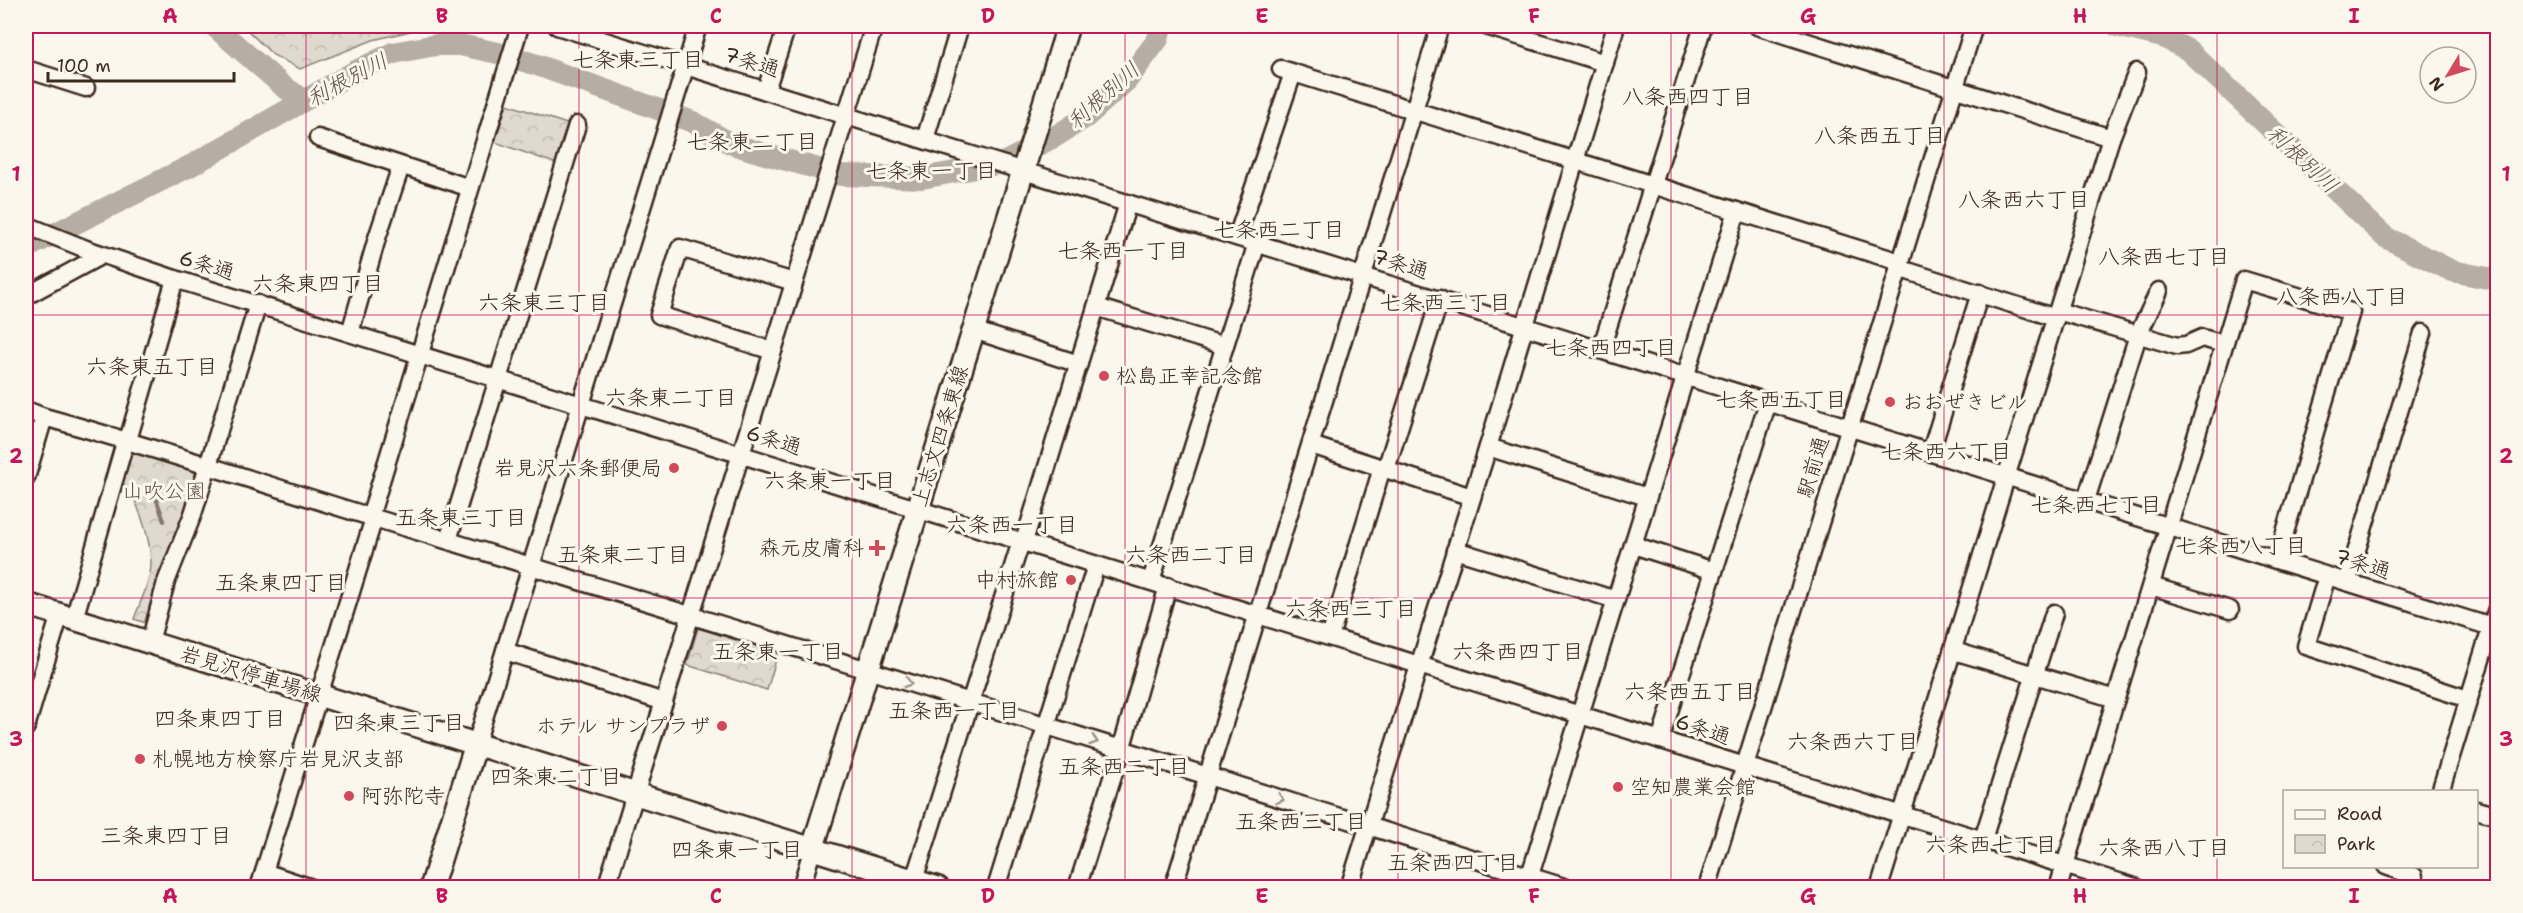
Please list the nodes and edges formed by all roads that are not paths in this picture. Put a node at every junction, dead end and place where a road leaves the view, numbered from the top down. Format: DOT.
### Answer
graph roads {
  1 [pos="556,26"];
  2 [pos="698,26"];
  3 [pos="786,26"];
  4 [pos="874,26"];
  5 [pos="960,26"];
  6 [pos="1068,26"];
  7 [pos="1440,26"];
  8 [pos="1486,26"];
  9 [pos="1616,26"];
  10 [pos="1703,26"];
  11 [pos="1758,26"];
  12 [pos="1974,26"];
  13 [pos="519,31"];
  14 [pos="598,32"];
  15 [pos="1605,63"];
  16 [pos="685,65"];
  17 [pos="26,69"];
  18 [pos="2137,72"];
  19 [pos="86,88"];
  20 [pos="1954,88"];
  21 [pos="766,90"];
  22 [pos="1414,111"];
  23 [pos="847,115"];
  24 [pos="577,125"];
  25 [pos="318,138"];
  26 [pos="2111,138"];
  27 [pos="930,141"];
  28 [pos="1574,161"];
  29 [pos="401,166"];
  30 [pos="1023,175"];
  31 [pos="1652,185"];
  32 [pos="470,188"];
  33 [pos="1128,203"];
  34 [pos="1737,211"];
  35 [pos="26,225"];
  36 [pos="1237,237"];
  37 [pos="1257,243"];
  38 [pos="102,255"];
  39 [pos="1899,265"];
  40 [pos="1362,275"];
  41 [pos="175,279"];
  42 [pos="795,282"];
  43 [pos="2159,291"];
  44 [pos="1980,293"];
  45 [pos="26,296"];
  46 [pos="1440,299"];
  47 [pos="258,304"];
  48 [pos="1096,307"];
  49 [pos="2057,314"];
  50 [pos="1524,325"];
  51 [pos="973,330"];
  52 [pos="350,333"];
  53 [pos="2423,333"];
  54 [pos="2138,335"];
  55 [pos="2224,344"];
  56 [pos="1225,346"];
  57 [pos="1601,349"];
  58 [pos="773,351"];
  59 [pos="419,355"];
  60 [pos="1078,364"];
  61 [pos="1685,375"];
  62 [pos="499,379"];
  63 [pos="1768,402"];
  64 [pos="580,405"];
  65 [pos="26,411"];
  66 [pos="44,417"];
  67 [pos="1849,427"];
  68 [pos="127,440"];
  69 [pos="1311,445"];
  70 [pos="1488,447"];
  71 [pos="1931,451"];
  72 [pos="742,454"];
  73 [pos="207,465"];
  74 [pos="1384,468"];
  75 [pos="2006,476"];
  76 [pos="26,478"];
  77 [pos="1472,497"];
  78 [pos="1647,497"];
  79 [pos="2086,500"];
  80 [pos="918,508"];
  81 [pos="372,517"];
  82 [pos="2169,525"];
  83 [pos="448,540"];
  84 [pos="1022,541"];
  85 [pos="1633,545"];
  86 [pos="1455,550"];
  87 [pos="2277,560"];
  88 [pos="530,565"];
  89 [pos="1096,565"];
  90 [pos="1714,571"];
  91 [pos="2327,576"];
  92 [pos="1151,581"];
  93 [pos="2347,582"];
  94 [pos="1168,586"];
  95 [pos="2151,586"];
  96 [pos="1616,600"];
  97 [pos="26,604"];
  98 [pos="2498,605"];
  99 [pos="2230,610"];
  100 [pos="2054,613"];
  101 [pos="692,614"];
  102 [pos="1257,614"];
  103 [pos="67,616"];
  104 [pos="2494,628"];
  105 [pos="1330,637"];
  106 [pos="150,642"];
  107 [pos="505,651"];
  108 [pos="1954,651"];
  109 [pos="1419,664"];
  110 [pos="869,671"];
  111 [pos="2034,674"];
  112 [pos="320,695"];
  113 [pos="2116,699"];
  114 [pos="2469,699"];
  115 [pos="664,702"];
  116 [pos="969,702"];
  117 [pos="1580,714"];
  118 [pos="1046,726"];
  119 [pos="26,727"];
  120 [pos="1660,740"];
  121 [pos="476,744"];
  122 [pos="1121,750"];
  123 [pos="1745,766"];
  124 [pos="1207,776"];
  125 [pos="2441,790"];
  126 [pos="635,794"];
  127 [pos="2478,811"];
  128 [pos="1902,814"];
  129 [pos="2498,816"];
  130 [pos="1368,826"];
  131 [pos="1983,839"];
  132 [pos="813,847"];
  133 [pos="2065,865"];
  134 [pos="2389,868"];
  135 [pos="2414,877"];
  136 [pos="261,880"];
  137 [pos="914,880"];
  138 [pos="1528,882"];
  139 [pos="312,888"];
  140 [pos="431,888"];
  141 [pos="606,888"];
  142 [pos="801,888"];
  143 [pos="938,888"];
  144 [pos="996,888"];
  145 [pos="1077,888"];
  146 [pos="1173,888"];
  147 [pos="1349,888"];
  148 [pos="1568,888"];
  149 [pos="1707,888"];
  150 [pos="1879,888"];
  151 [pos="2058,888"];
  152 [pos="2138,888"];
  1 -- 14 [label="street, 7条通"];
  2 -- 16 [label="street"];
  3 -- 21 [label="street"];
  4 -- 23 [label="street"];
  5 -- 27 [label="street"];
  6 -- 30 [label="main road, 上志文四条東線"];
  7 -- 22 [label="street"];
  8 -- 15 [label="street"];
  9 -- 15 [label="street"];
  10 -- 31 [label="street"];
  11 -- 20 [label="street"];
  12 -- 20 [label="street, 駅前通"];
  13 -- 32 [label="street"];
  14 -- 16 [label="street, 7条通"];
  15 -- 28 [label="street"];
  16 -- 21 [label="street, 7条通"];
  16 -- 64 [label="street"];
  17 -- 19 [label="street"];
  18 -- 26 [label="street"];
  20 -- 26 [label="street"];
  20 -- 39 [label="street, 駅前通"];
  21 -- 23 [label="street, 7条通"];
  22 -- 28 [label="street"];
  22 -- 36 [label="street"];
  22 -- 40 [label="street"];
  23 -- 27 [label="street, 7条通"];
  23 -- 42 [label="street"];
  24 -- 62 [label="street"];
  25 -- 29 [label="street"];
  26 -- 49 [label="street"];
  27 -- 30 [label="street, 7条通"];
  28 -- 31 [label="street"];
  28 -- 50 [label="street"];
  29 -- 32 [label="street"];
  29 -- 52 [label="street"];
  30 -- 33 [label="street, 7条通"];
  30 -- 51 [label="main road, 上志文四条東線"];
  31 -- 34 [label="street"];
  31 -- 57 [label="street"];
  32 -- 59 [label="street"];
  33 -- 36 [label="street, 7条通"];
  33 -- 48 [label="street"];
  34 -- 39 [label="street"];
  34 -- 61 [label="street"];
  35 -- 38 [label="street, 6条通"];
  36 -- 37 [label="street, 7条通"];
  37 -- 40 [label="street, 7条通"];
  37 -- 56 [label="street"];
  38 -- 41 [label="street, 6条通"];
  38 -- 45 [label="street"];
  39 -- 44 [label="street"];
  39 -- 67 [label="street, 駅前通"];
  40 -- 46 [label="street, 7条通"];
  40 -- 69 [label="street"];
  41 -- 47 [label="street, 6条通"];
  41 -- 68 [label="street"];
  42 -- 58 [label="street"];
  42 -- 58 [label="street"];
  43 -- 54 [label="street"];
  44 -- 49 [label="street"];
  44 -- 71 [label="street"];
  46 -- 50 [label="street, 7条通"];
  46 -- 74 [label="street"];
  47 -- 52 [label="street, 6条通"];
  47 -- 73 [label="street"];
  48 -- 56 [label="street"];
  48 -- 60 [label="street"];
  49 -- 54 [label="street"];
  49 -- 75 [label="street"];
  50 -- 57 [label="street, 7条通"];
  50 -- 70 [label="street"];
  51 -- 60 [label="street"];
  51 -- 80 [label="main road, 上志文四条東線"];
  52 -- 59 [label="street, 6条通"];
  53 -- 93 [label="street"];
  54 -- 55 [label="street"];
  54 -- 79 [label="street"];
  55 -- 82 [label="street"];
  55 -- 87 [label="street"];
  56 -- 92 [label="street"];
  57 -- 61 [label="street, 7条通"];
  58 -- 72 [label="street"];
  59 -- 62 [label="street, 6条通"];
  59 -- 81 [label="street"];
  60 -- 84 [label="street"];
  61 -- 63 [label="street, 7条通"];
  61 -- 78 [label="street"];
  62 -- 64 [label="street, 6条通"];
  62 -- 83 [label="street"];
  63 -- 67 [label="street, 7条通"];
  63 -- 90 [label="street"];
  64 -- 72 [label="street, 6条通"];
  64 -- 88 [label="street"];
  65 -- 66 [label="street"];
  66 -- 68 [label="street"];
  66 -- 76 [label="street"];
  67 -- 71 [label="street, 7条通"];
  67 -- 123 [label="street, 駅前通"];
  68 -- 73 [label="street"];
  68 -- 103 [label="street"];
  69 -- 74 [label="street"];
  69 -- 102 [label="street"];
  70 -- 77 [label="street"];
  70 -- 78 [label="street"];
  71 -- 75 [label="street, 7条通"];
  72 -- 80 [label="street, 6条通"];
  72 -- 101 [label="street"];
  73 -- 81 [label="street"];
  73 -- 106 [label="street"];
  74 -- 77 [label="street"];
  74 -- 105 [label="street"];
  75 -- 79 [label="street, 7条通"];
  75 -- 108 [label="street"];
  77 -- 86 [label="street"];
  78 -- 85 [label="street"];
  79 -- 82 [label="street, 7条通"];
  80 -- 84 [label="street, 6条通"];
  80 -- 110 [label="main road, 上志文四条東線"];
  81 -- 83 [label="street"];
  81 -- 112 [label="street"];
  82 -- 87 [label="street, 7条通"];
  82 -- 95 [label="street"];
  83 -- 88 [label="street"];
  84 -- 89 [label="street, 6条通"];
  84 -- 116 [label="street"];
  85 -- 90 [label="street"];
  85 -- 96 [label="street"];
  86 -- 96 [label="street"];
  86 -- 109 [label="street"];
  87 -- 91 [label="street, 7条通"];
  88 -- 101 [label="street"];
  88 -- 107 [label="street"];
  89 -- 92 [label="street, 6条通"];
  89 -- 118 [label="street"];
  90 -- 120 [label="street"];
  91 -- 93 [label="street, 7条通"];
  91 -- 114 [label="street"];
  92 -- 94 [label="street, 6条通"];
  93 -- 104 [label="street, 7条通"];
  94 -- 102 [label="street, 6条通"];
  94 -- 122 [label="street"];
  95 -- 99 [label="street"];
  95 -- 113 [label="street"];
  96 -- 117 [label="street"];
  97 -- 103 [label="main road, 岩見沢停車場線"];
  98 -- 104 [label="street"];
  100 -- 111 [label="street"];
  101 -- 110 [label="street"];
  101 -- 115 [label="street"];
  102 -- 105 [label="street, 6条通"];
  102 -- 124 [label="street"];
  103 -- 106 [label="main road, 岩見沢停車場線"];
  103 -- 119 [label="street"];
  104 -- 114 [label="street"];
  105 -- 109 [label="street, 6条通"];
  106 -- 112 [label="main road, 岩見沢停車場線"];
  107 -- 115 [label="street"];
  107 -- 121 [label="street"];
  108 -- 111 [label="street"];
  108 -- 128 [label="street"];
  109 -- 117 [label="street, 6条通"];
  109 -- 130 [label="street"];
  110 -- 116 [label="street, one-way"];
  110 -- 132 [label="main road, 上志文四条東線"];
  111 -- 113 [label="street"];
  111 -- 131 [label="street"];
  112 -- 121 [label="main road, 岩見沢停車場線"];
  112 -- 136 [label="street"];
  113 -- 133 [label="street"];
  114 -- 125 [label="street"];
  115 -- 126 [label="street"];
  116 -- 118 [label="street"];
  116 -- 137 [label="street"];
  117 -- 120 [label="street, 6条通"];
  117 -- 138 [label="street"];
  118 -- 122 [label="street, one-way"];
  118 -- 144 [label="street"];
  120 -- 123 [label="street, 6条通"];
  121 -- 126 [label="main road, 岩見沢停車場線"];
  121 -- 140 [label="main road"];
  122 -- 124 [label="street"];
  122 -- 145 [label="street"];
  123 -- 128 [label="street, 6条通"];
  123 -- 149 [label="street, 駅前通"];
  124 -- 130 [label="street, one-way"];
  124 -- 146 [label="street"];
  126 -- 132 [label="main road, 岩見沢停車場線"];
  126 -- 141 [label="street"];
  127 -- 129 [label="street"];
  128 -- 131 [label="street, 6条通"];
  128 -- 150 [label="street"];
  130 -- 138 [label="street"];
  130 -- 147 [label="street"];
  131 -- 133 [label="street, 6条通"];
  132 -- 137 [label="main road, 岩見沢停車場線"];
  132 -- 142 [label="street"];
  133 -- 151 [label="street"];
  133 -- 152 [label="street, 6条通"];
  134 -- 135 [label="street"];
  136 -- 139 [label="street"];
  137 -- 143 [label="main road, 岩見沢停車場線"];
  138 -- 148 [label="street"];
}
